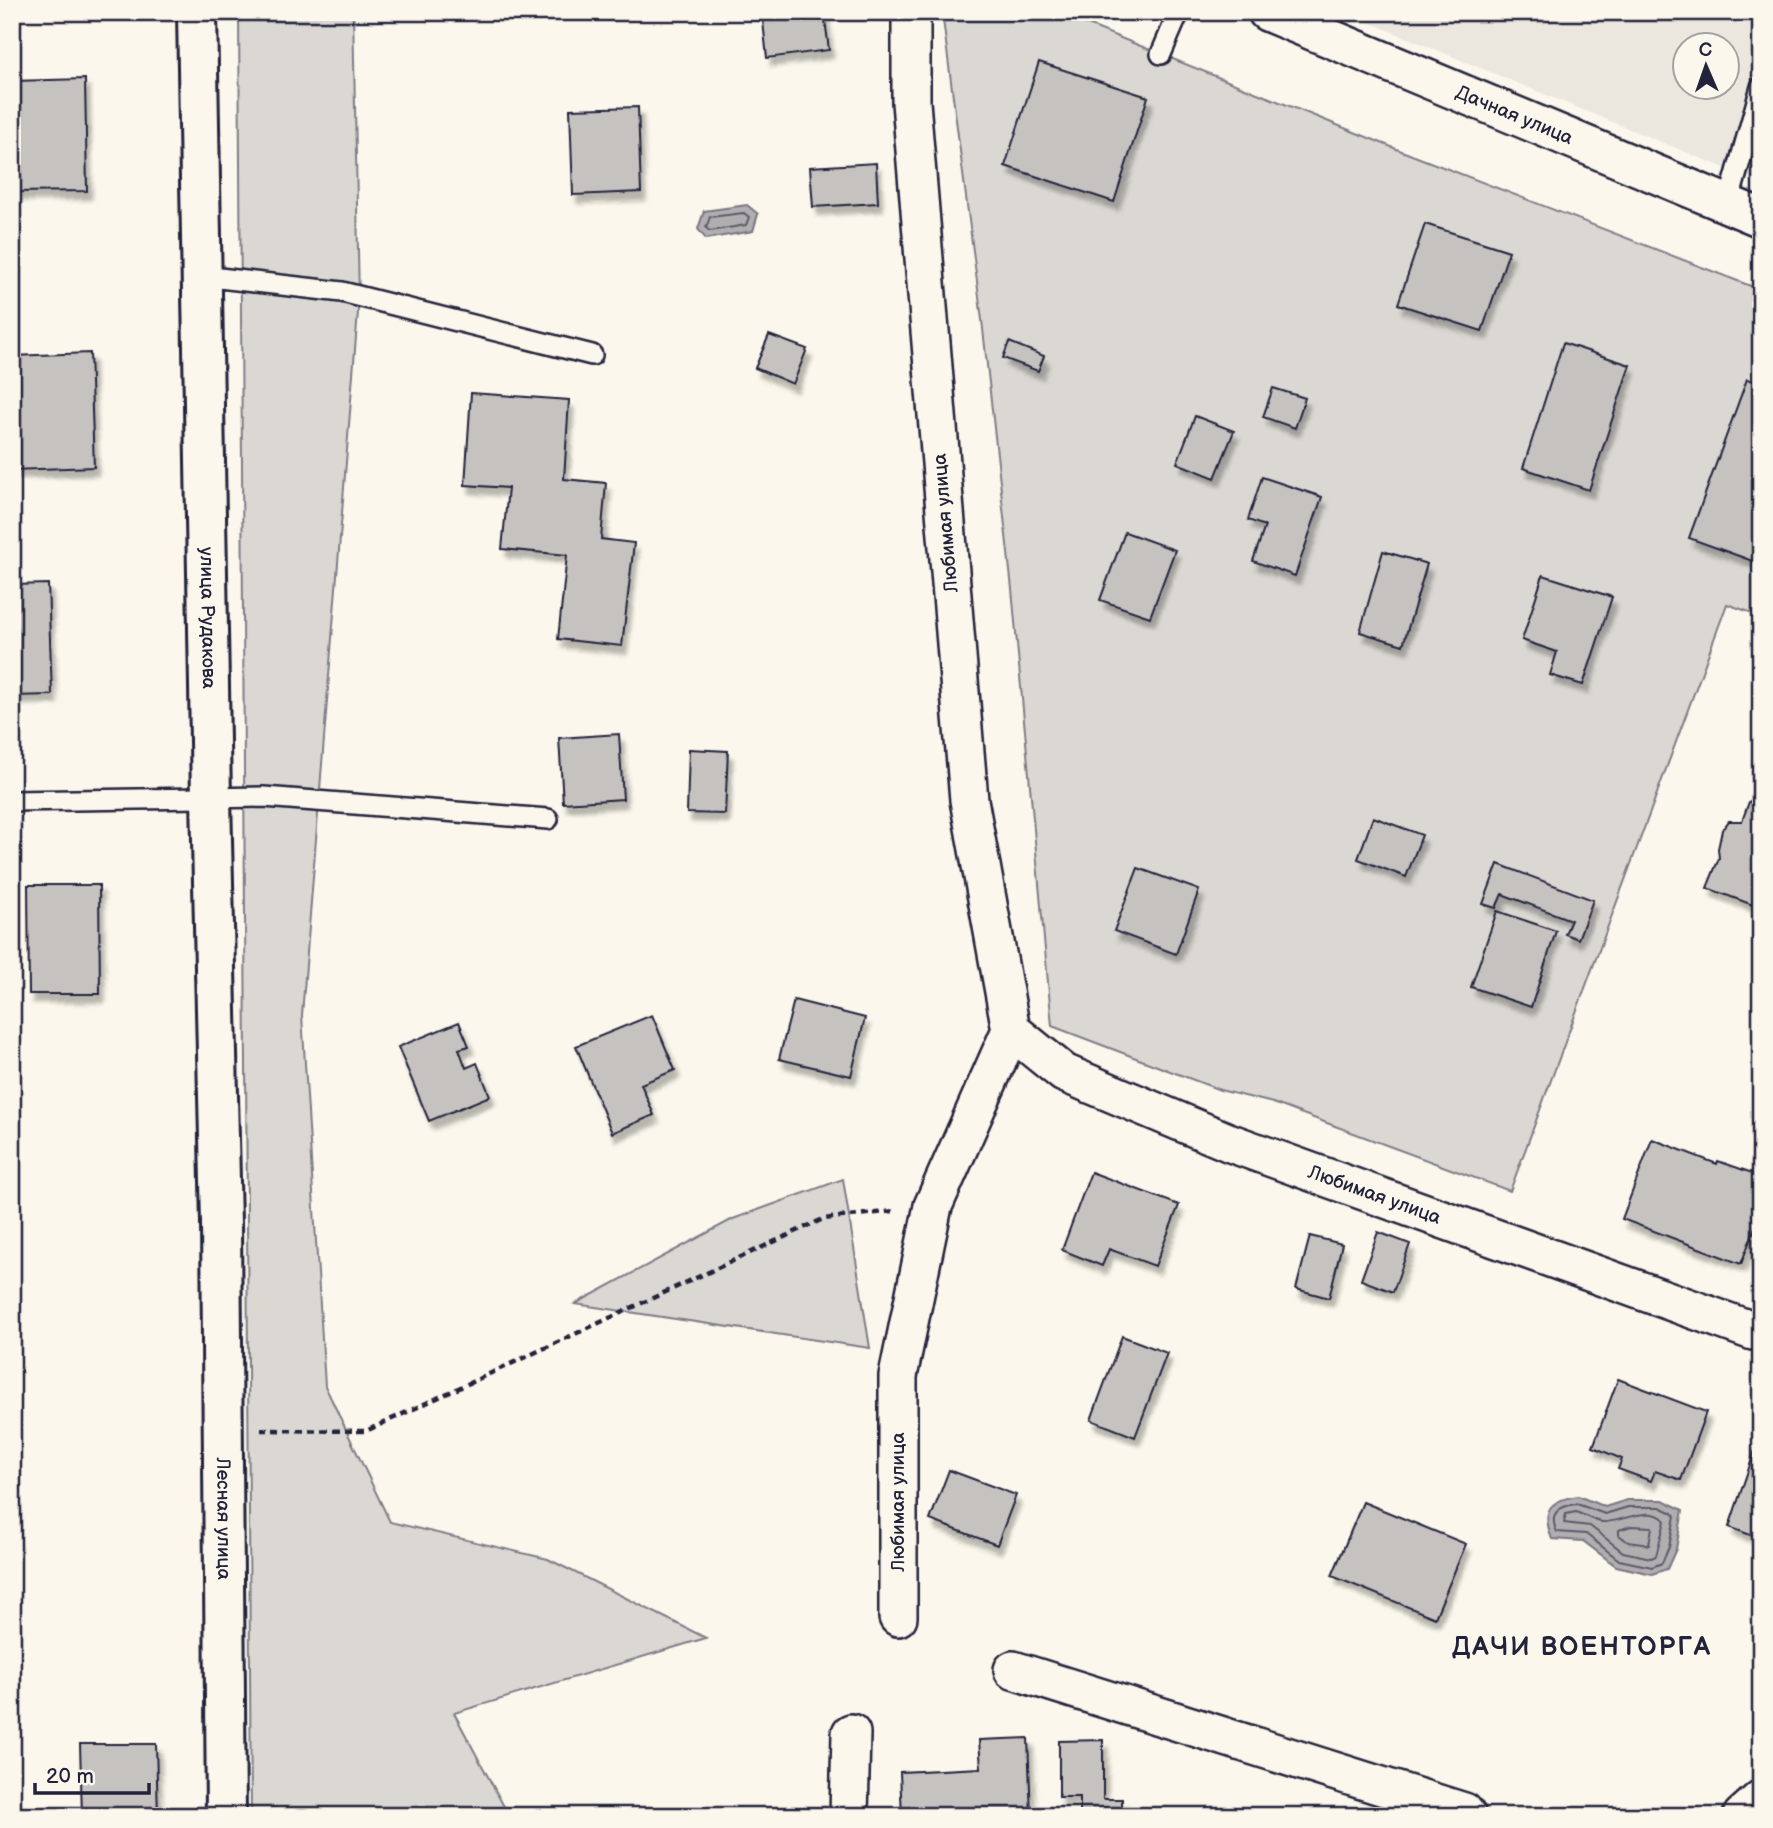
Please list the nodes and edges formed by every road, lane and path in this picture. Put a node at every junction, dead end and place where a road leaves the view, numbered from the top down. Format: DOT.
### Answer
graph roads {
  1 [pos="197,12"];
  2 [pos="911,12"];
  3 [pos="1179,12"];
  4 [pos="1267,12"];
  5 [pos="1161,54"];
  6 [pos="1761,87"];
  7 [pos="1744,211"];
  8 [pos="202,276"];
  9 [pos="592,355"];
  10 [pos="211,798"];
  11 [pos="12,801"];
  12 [pos="548,819"];
  13 [pos="1012,1030"];
  14 [pos="933,1206"];
  15 [pos="221,1223"];
  16 [pos="1753,1331"];
  17 [pos="223,1430"];
  18 [pos="898,1617"];
  19 [pos="1013,1670"];
  20 [pos="850,1733"];
  21 [pos="1761,1799"];
  22 [pos="226,1816"];
  23 [pos="849,1816"];
  24 [pos="1467,1816"];
  25 [pos="1742,1816"];
  1 -- 8 [label="main road, улица Рудакова"];
  2 -- 13 [label="street, Любимая улица"];
  3 -- 5 [label="lane"];
  4 -- 7 [label="street, Дачная улица"];
  6 -- 7 [label="lane"];
  8 -- 9 [label="lane"];
  8 -- 10 [label="main road, улица Рудакова"];
  10 -- 11 [label="lane"];
  10 -- 12 [label="lane"];
  10 -- 15 [label="main road, улица Рудакова"];
  13 -- 14 [label="street, Любимая улица"];
  13 -- 16 [label="street, Любимая улица"];
  14 -- 17 [label="path"];
  14 -- 18 [label="street, Любимая улица"];
  15 -- 17 [label="main road, Лесная улица"];
  17 -- 22 [label="main road, Лесная улица"];
  19 -- 24 [label="street"];
  20 -- 23 [label="street"];
  21 -- 25 [label="street"];
}
